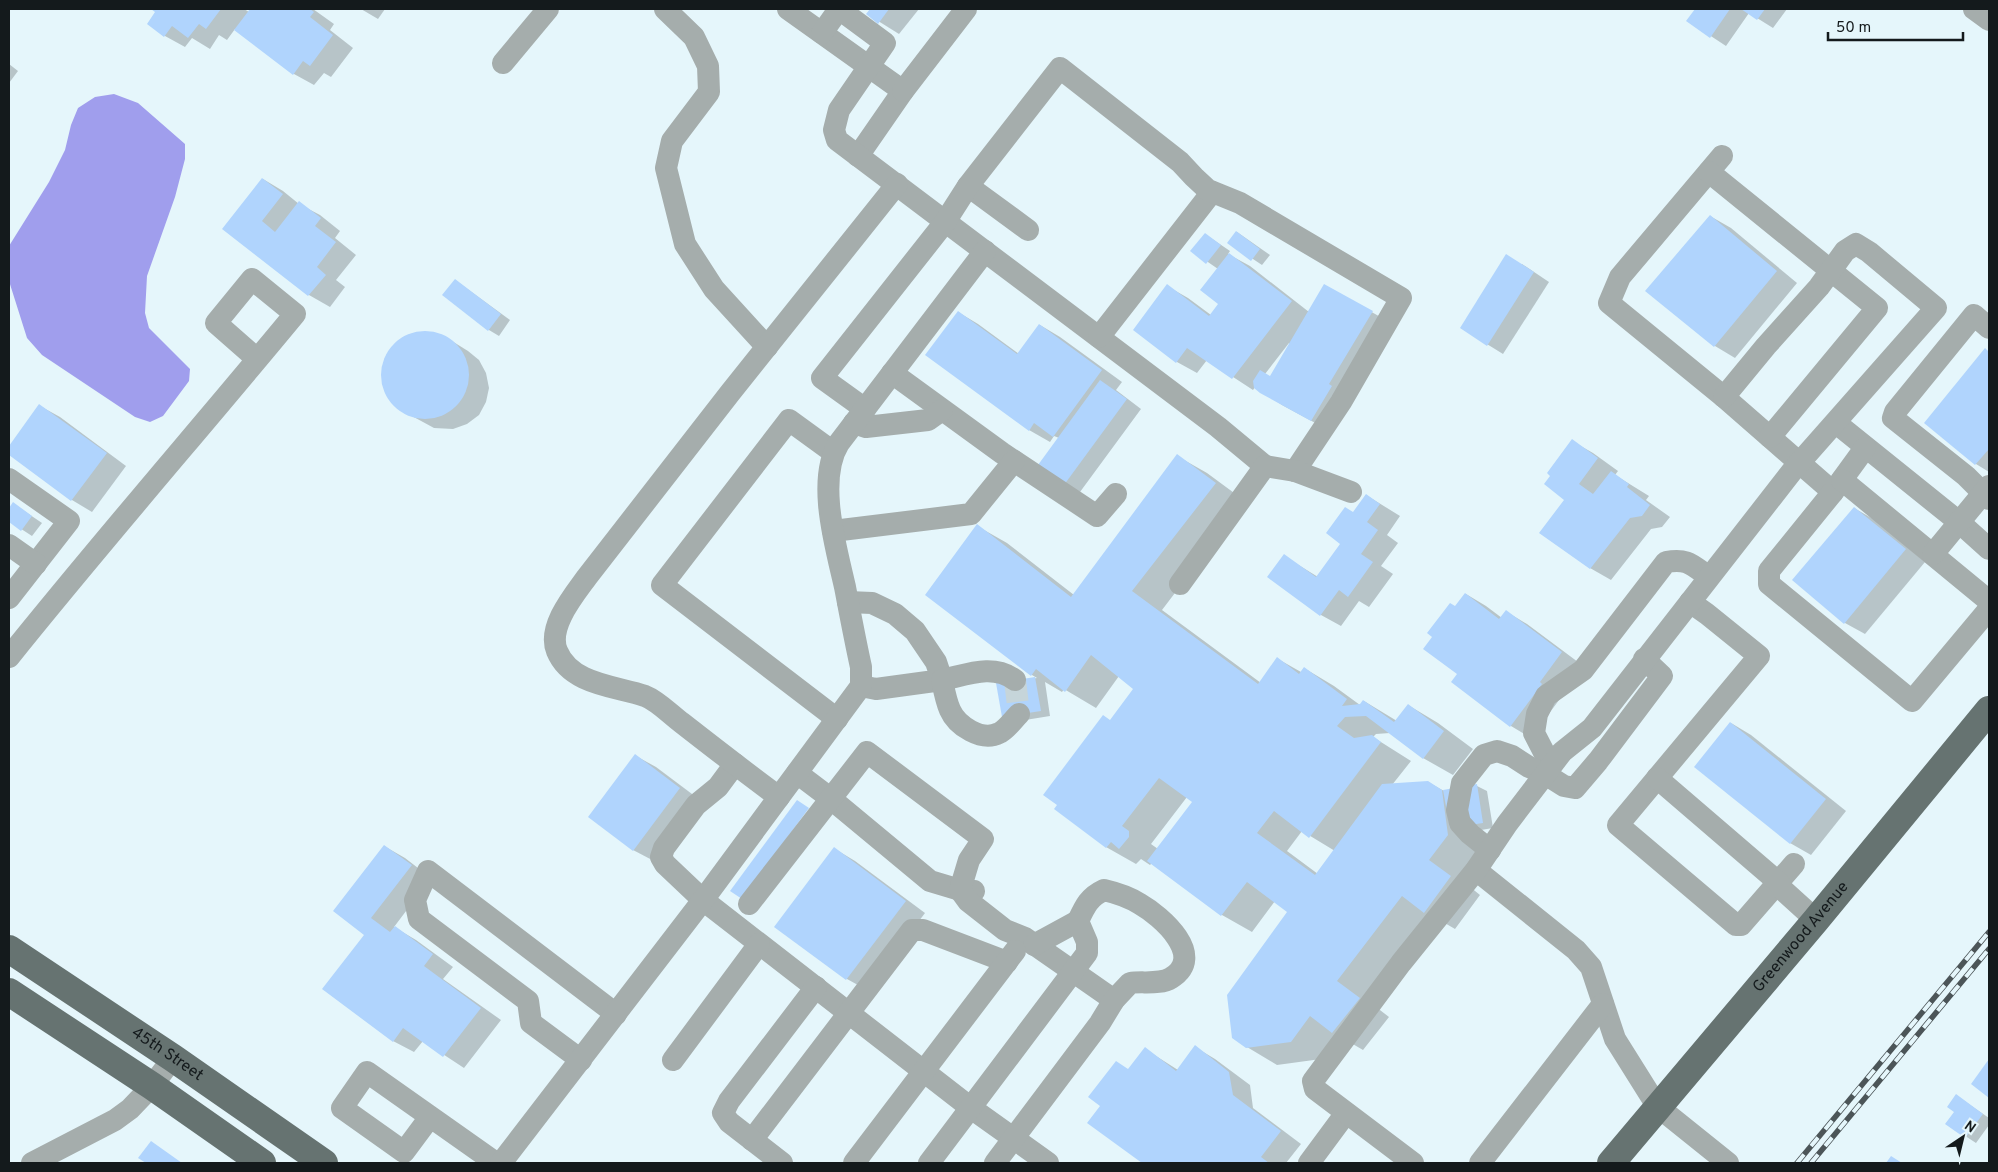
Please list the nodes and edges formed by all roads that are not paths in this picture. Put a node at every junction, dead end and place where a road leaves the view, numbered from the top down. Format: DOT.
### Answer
graph roads {
  1 [pos="548,9"];
  2 [pos="665,9"];
  3 [pos="788,9"];
  4 [pos="966,9"];
  5 [pos="1974,9"];
  6 [pos="1989,20"];
  7 [pos="822,33"];
  8 [pos="503,63"];
  9 [pos="870,67"];
  10 [pos="903,91"];
  11 [pos="858,156"];
  12 [pos="897,184"];
  13 [pos="968,186"];
  14 [pos="1212,192"];
  15 [pos="945,222"];
  16 [pos="1028,230"];
  17 [pos="985,251"];
  18 [pos="1830,270"];
  19 [pos="1989,328"];
  20 [pos="1099,337"];
  21 [pos="767,347"];
  22 [pos="258,359"];
  23 [pos="892,373"];
  24 [pos="1724,397"];
  25 [pos="942,410"];
  26 [pos="860,416"];
  27 [pos="1836,423"];
  28 [pos="1770,437"];
  29 [pos="1866,448"];
  30 [pos="834,452"];
  31 [pos="1014,461"];
  32 [pos="1800,462"];
  33 [pos="1265,466"];
  34 [pos="1295,471"];
  35 [pos="9,479"];
  36 [pos="1838,486"];
  37 [pos="1351,492"];
  38 [pos="1987,493"];
  39 [pos="1116,494"];
  40 [pos="1959,522"];
  41 [pos="66,525"];
  42 [pos="833,531"];
  43 [pos="9,545"];
  44 [pos="97,548"];
  45 [pos="1989,548"];
  46 [pos="1933,554"];
  47 [pos="36,564"];
  48 [pos="1709,577"];
  49 [pos="1180,584"];
  50 [pos="10,595"];
  51 [pos="1989,601"];
  52 [pos="848,602"];
  53 [pos="1690,602"];
  54 [pos="1989,608"];
  55 [pos="9,657"];
  56 [pos="1644,659"];
  57 [pos="942,680"];
  58 [pos="1015,680"];
  59 [pos="861,686"];
  60 [pos="1989,710"];
  61 [pos="1019,714"];
  62 [pos="837,719"];
  63 [pos="735,764"];
  64 [pos="1548,770"];
  65 [pos="797,773"];
  66 [pos="1657,778"];
  67 [pos="779,798"];
  68 [pos="830,798"];
  69 [pos="1490,850"];
  70 [pos="1794,864"];
  71 [pos="1476,870"];
  72 [pos="1778,882"];
  73 [pos="960,890"];
  74 [pos="703,900"];
  75 [pos="749,904"];
  76 [pos="1816,920"];
  77 [pos="1078,921"];
  78 [pos="1030,942"];
  79 [pos="759,944"];
  80 [pos="9,949"];
  81 [pos="1007,962"];
  82 [pos="1072,972"];
  83 [pos="816,987"];
  84 [pos="9,992"];
  85 [pos="1114,1000"];
  86 [pos="1603,1004"];
  87 [pos="848,1012"];
  88 [pos="616,1014"];
  89 [pos="173,1058"];
  90 [pos="580,1060"];
  91 [pos="673,1060"];
  92 [pos="925,1071"];
  93 [pos="152,1086"];
  94 [pos="1657,1106"];
  95 [pos="971,1108"];
  96 [pos="1346,1113"];
  97 [pos="430,1117"];
  98 [pos="1014,1139"];
  99 [pos="752,1140"];
  100 [pos="32,1163"];
  101 [pos="262,1163"];
  102 [pos="324,1163"];
  103 [pos="496,1163"];
  104 [pos="502,1163"];
  105 [pos="782,1163"];
  106 [pos="854,1163"];
  107 [pos="929,1163"];
  108 [pos="995,1163"];
  109 [pos="1048,1163"];
  110 [pos="1309,1163"];
  111 [pos="1413,1163"];
  112 [pos="1480,1163"];
  113 [pos="1611,1163"];
  114 [pos="1728,1163"];
  1 -- 8 [label="street"];
  2 -- 21 [label="street"];
  3 -- 7 [label="street"];
  4 -- 10 [label="street"];
  5 -- 6 [label="street"];
  7 -- 9 [label="street"];
  7 -- 9 [label="street"];
  9 -- 10 [label="street"];
  9 -- 11 [label="street"];
  10 -- 11 [label="street"];
  11 -- 12 [label="street"];
  12 -- 15 [label="street"];
  12 -- 21 [label="street"];
  13 -- 14 [label="street"];
  13 -- 15 [label="street"];
  13 -- 16 [label="street"];
  14 -- 20 [label="street"];
  14 -- 34 [label="street"];
  15 -- 17 [label="street"];
  15 -- 26 [label="street"];
  17 -- 20 [label="street"];
  17 -- 23 [label="street"];
  18 -- 24 [label="street"];
  18 -- 24 [label="street"];
  18 -- 27 [label="street"];
  18 -- 28 [label="street"];
  19 -- 38 [label="street"];
  20 -- 33 [label="street"];
  21 -- 63 [label="street"];
  22 -- 44 [label="street"];
  23 -- 25 [label="street"];
  23 -- 26 [label="street"];
  24 -- 28 [label="street"];
  25 -- 26 [label="street"];
  25 -- 31 [label="street"];
  26 -- 30 [label="street"];
  27 -- 29 [label="street"];
  27 -- 32 [label="street"];
  28 -- 32 [label="street"];
  29 -- 36 [label="street"];
  29 -- 40 [label="street"];
  30 -- 42 [label="street"];
  30 -- 62 [label="street"];
  31 -- 39 [label="street"];
  31 -- 42 [label="street"];
  32 -- 36 [label="street"];
  32 -- 48 [label="street"];
  33 -- 34 [label="street"];
  33 -- 49 [label="street"];
  34 -- 37 [label="street"];
  35 -- 41 [label="street"];
  36 -- 46 [label="street"];
  36 -- 54 [label="street"];
  38 -- 40 [label="street"];
  40 -- 45 [label="street"];
  40 -- 46 [label="street"];
  41 -- 44 [label="street"];
  41 -- 47 [label="street"];
  42 -- 52 [label="street"];
  43 -- 47 [label="street"];
  44 -- 55 [label="street"];
  46 -- 51 [label="street"];
  47 -- 50 [label="street"];
  48 -- 53 [label="street"];
  48 -- 64 [label="street"];
  52 -- 57 [label="street"];
  52 -- 59 [label="street"];
  53 -- 56 [label="street"];
  53 -- 66 [label="street"];
  56 -- 64 [label="street"];
  56 -- 64 [label="street"];
  57 -- 58 [label="street"];
  57 -- 59 [label="street"];
  57 -- 61 [label="street"];
  59 -- 62 [label="street"];
  60 -- 76 [label="main road, Greenwood Avenue"];
  62 -- 65 [label="street"];
  63 -- 67 [label="street"];
  63 -- 74 [label="street"];
  64 -- 69 [label="street"];
  64 -- 69 [label="street"];
  65 -- 67 [label="street"];
  65 -- 68 [label="street"];
  66 -- 72 [label="street"];
  66 -- 72 [label="street"];
  67 -- 74 [label="street"];
  68 -- 73 [label="street"];
  68 -- 73 [label="street"];
  68 -- 75 [label="street"];
  69 -- 71 [label="street"];
  70 -- 72 [label="street"];
  71 -- 86 [label="street"];
  71 -- 96 [label="street"];
  72 -- 76 [label="street"];
  73 -- 78 [label="street"];
  74 -- 79 [label="street"];
  74 -- 88 [label="street"];
  76 -- 94 [label="main road, Greenwood Avenue"];
  77 -- 78 [label="street"];
  77 -- 82 [label="street"];
  77 -- 85 [label="street"];
  78 -- 81 [label="street"];
  78 -- 82 [label="street"];
  79 -- 83 [label="street"];
  79 -- 91 [label="street"];
  80 -- 89 [label="main road, 45th Street"];
  81 -- 87 [label="street"];
  81 -- 92 [label="street"];
  82 -- 85 [label="street"];
  82 -- 95 [label="street"];
  83 -- 87 [label="street"];
  83 -- 99 [label="street"];
  84 -- 93 [label="main road"];
  85 -- 98 [label="street"];
  86 -- 94 [label="street"];
  86 -- 112 [label="street"];
  87 -- 92 [label="street"];
  87 -- 99 [label="street"];
  88 -- 90 [label="street"];
  88 -- 90 [label="street"];
  89 -- 93 [label="street"];
  89 -- 102 [label="main road, 45th Street"];
  90 -- 104 [label="street"];
  92 -- 95 [label="street"];
  92 -- 106 [label="street"];
  93 -- 100 [label="street"];
  93 -- 101 [label="main road"];
  94 -- 113 [label="main road, Greenwood Avenue"];
  94 -- 114 [label="street"];
  95 -- 98 [label="street"];
  95 -- 107 [label="street"];
  96 -- 110 [label="street"];
  96 -- 111 [label="street"];
  97 -- 103 [label="street"];
  98 -- 108 [label="street"];
  98 -- 109 [label="street"];
  99 -- 105 [label="street"];
}
